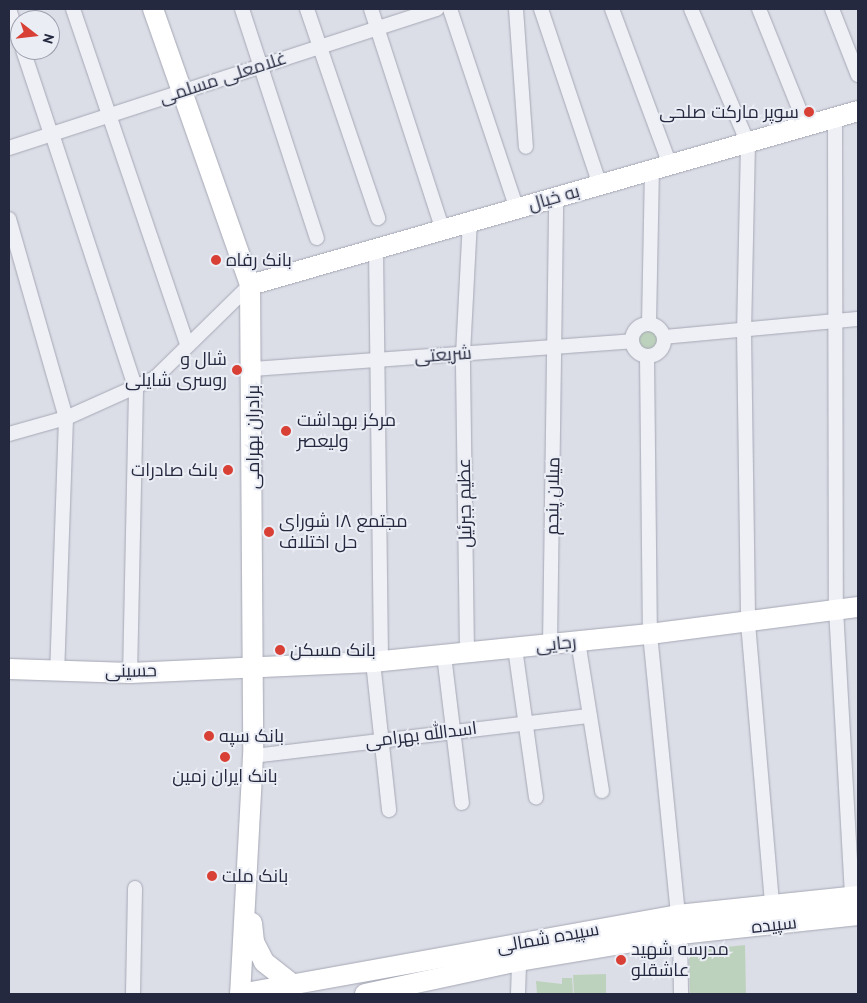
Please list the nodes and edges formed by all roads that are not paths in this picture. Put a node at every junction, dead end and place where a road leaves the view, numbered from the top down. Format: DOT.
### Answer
graph roads {
  1 [pos="73,9"];
  2 [pos="153,9"];
  3 [pos="242,9"];
  4 [pos="307,9"];
  5 [pos="371,9"];
  6 [pos="437,9"];
  7 [pos="450,9"];
  8 [pos="516,9"];
  9 [pos="541,9"];
  10 [pos="612,9"];
  11 [pos="691,9"];
  12 [pos="759,9"];
  13 [pos="832,9"];
  14 [pos="378,28"];
  15 [pos="319,47"];
  16 [pos="26,60"];
  17 [pos="260,66"];
  18 [pos="858,75"];
  19 [pos="182,91"];
  20 [pos="858,111"];
  21 [pos="108,116"];
  22 [pos="835,118"];
  23 [pos="806,126"];
  24 [pos="52,134"];
  25 [pos="748,143"];
  26 [pos="526,147"];
  27 [pos="9,148"];
  28 [pos="661,167"];
  29 [pos="600,185"];
  30 [pos="556,198"];
  31 [pos="517,209"];
  32 [pos="378,218"];
  33 [pos="9,219"];
  34 [pos="470,222"];
  35 [pos="443,230"];
  36 [pos="317,238"];
  37 [pos="376,249"];
  38 [pos="250,285"];
  39 [pos="858,319"];
  40 [pos="835,321"];
  41 [pos="649,324"];
  42 [pos="744,330"];
  43 [pos="664,337"];
  44 [pos="632,341"];
  45 [pos="187,343"];
  46 [pos="555,348"];
  47 [pos="463,354"];
  48 [pos="647,356"];
  49 [pos="378,360"];
  50 [pos="253,369"];
  51 [pos="136,390"];
  52 [pos="66,418"];
  53 [pos="9,434"];
  54 [pos="858,606"];
  55 [pos="836,609"];
  56 [pos="748,623"];
  57 [pos="650,634"];
  58 [pos="578,642"];
  59 [pos="550,644"];
  60 [pos="515,648"];
  61 [pos="467,652"];
  62 [pos="444,655"];
  63 [pos="377,662"];
  64 [pos="253,665"];
  65 [pos="9,669"];
  66 [pos="58,670"];
  67 [pos="130,673"];
  68 [pos="590,716"];
  69 [pos="527,723"];
  70 [pos="452,731"];
  71 [pos="382,740"];
  72 [pos="252,756"];
  73 [pos="602,791"];
  74 [pos="536,798"];
  75 [pos="462,803"];
  76 [pos="389,810"];
  77 [pos="247,881"];
  78 [pos="135,888"];
  79 [pos="855,896"];
  80 [pos="772,906"];
  81 [pos="858,915"];
  82 [pos="679,925"];
  83 [pos="603,938"];
  84 [pos="472,961"];
  85 [pos="519,961"];
  86 [pos="293,985"];
  87 [pos="133,994"];
  88 [pos="240,994"];
  89 [pos="365,994"];
  90 [pos="518,994"];
  91 [pos="681,994"];
  1 -- 21 [label="street"];
  2 -- 19 [label="main road, برادران بهرامی"];
  3 -- 17 [label="street"];
  4 -- 15 [label="street"];
  5 -- 14 [label="street"];
  6 -- 14 [label="street, غلامعلی مسلمی"];
  7 -- 31 [label="street"];
  8 -- 26 [label="street"];
  9 -- 29 [label="street"];
  10 -- 28 [label="street"];
  11 -- 25 [label="street"];
  12 -- 23 [label="street"];
  13 -- 18 [label="street"];
  14 -- 15 [label="street, غلامعلی مسلمی"];
  14 -- 35 [label="street"];
  15 -- 17 [label="street, غلامعلی مسلمی"];
  15 -- 32 [label="street"];
  16 -- 24 [label="street"];
  17 -- 19 [label="street, غلامعلی مسلمی"];
  17 -- 36 [label="street"];
  19 -- 21 [label="street, غلامعلی مسلمی"];
  19 -- 38 [label="main road, برادران بهرامی"];
  20 -- 22 [label="main road, به خیال"];
  21 -- 24 [label="street, غلامعلی مسلمی"];
  21 -- 45 [label="street"];
  22 -- 23 [label="main road, به خیال"];
  22 -- 40 [label="street"];
  23 -- 25 [label="main road, به خیال"];
  24 -- 27 [label="street, غلامعلی مسلمی"];
  24 -- 51 [label="street"];
  25 -- 28 [label="main road, به خیال"];
  25 -- 42 [label="street"];
  28 -- 29 [label="main road, به خیال"];
  28 -- 41 [label="street"];
  29 -- 30 [label="main road, به خیال"];
  30 -- 31 [label="main road, به خیال"];
  30 -- 46 [label="street, میلان پنجم"];
  31 -- 34 [label="main road, به خیال"];
  33 -- 52 [label="street"];
  34 -- 35 [label="main road, به خیال"];
  34 -- 47 [label="street, عظیم جبرئیل"];
  35 -- 37 [label="main road, به خیال"];
  37 -- 38 [label="main road, به خیال"];
  37 -- 49 [label="street"];
  38 -- 45 [label="street"];
  38 -- 50 [label="main road, برادران بهرامی"];
  39 -- 40 [label="street"];
  40 -- 42 [label="street"];
  40 -- 55 [label="street"];
  41 -- 43 [label="street"];
  41 -- 44 [label="street"];
  42 -- 43 [label="street"];
  42 -- 56 [label="street"];
  43 -- 48 [label="street"];
  44 -- 46 [label="street, شریعتی"];
  44 -- 48 [label="street"];
  45 -- 51 [label="street"];
  46 -- 47 [label="street, شریعتی"];
  46 -- 59 [label="street, میلان پنجم"];
  47 -- 49 [label="street, شریعتی"];
  47 -- 61 [label="street, عظیم جبرئیل"];
  48 -- 57 [label="street"];
  49 -- 50 [label="street, شریعتی"];
  49 -- 63 [label="street"];
  50 -- 64 [label="main road, برادران بهرامی"];
  51 -- 52 [label="street"];
  51 -- 67 [label="street"];
  52 -- 53 [label="street"];
  52 -- 66 [label="street"];
  54 -- 55 [label="main road, رجایی"];
  55 -- 56 [label="main road, رجایی"];
  55 -- 79 [label="street"];
  56 -- 57 [label="main road, رجایی"];
  56 -- 80 [label="street"];
  57 -- 58 [label="main road, رجایی"];
  57 -- 82 [label="street"];
  58 -- 59 [label="main road, رجایی"];
  58 -- 68 [label="street"];
  59 -- 60 [label="main road, رجایی"];
  60 -- 61 [label="main road, رجایی"];
  60 -- 69 [label="street"];
  61 -- 62 [label="main road, رجایی"];
  62 -- 63 [label="main road, رجایی"];
  62 -- 70 [label="street"];
  63 -- 64 [label="main road, رجایی"];
  63 -- 71 [label="street"];
  64 -- 67 [label="main road, حسینی"];
  64 -- 72 [label="main road, برادران بهرامی"];
  65 -- 66 [label="main road, حسینی"];
  66 -- 67 [label="main road, حسینی"];
  68 -- 69 [label="street, اسدالله بهرامی"];
  68 -- 73 [label="street"];
  69 -- 70 [label="street, اسدالله بهرامی"];
  69 -- 74 [label="street"];
  70 -- 71 [label="street, اسدالله بهرامی"];
  70 -- 75 [label="street"];
  71 -- 72 [label="street, اسدالله بهرامی"];
  71 -- 76 [label="street"];
  72 -- 77 [label="main road, برادران بهرامی"];
  77 -- 86 [label="main road"];
  77 -- 88 [label="main road"];
  78 -- 87 [label="street"];
  79 -- 80 [label="main road"];
  80 -- 82 [label="main road"];
  81 -- 82 [label="main road, سپیده"];
  82 -- 83 [label="main road, سپیده"];
  82 -- 91 [label="street"];
  83 -- 84 [label="main road, سپیده شمالی"];
  83 -- 85 [label="main road, سپیده"];
  84 -- 85 [label="main road, سپیده"];
  84 -- 86 [label="main road, سپیده شمالی"];
  84 -- 89 [label="main road, سپیده"];
  85 -- 90 [label="street"];
  86 -- 88 [label="main road, سپیده شمالی"];
}
